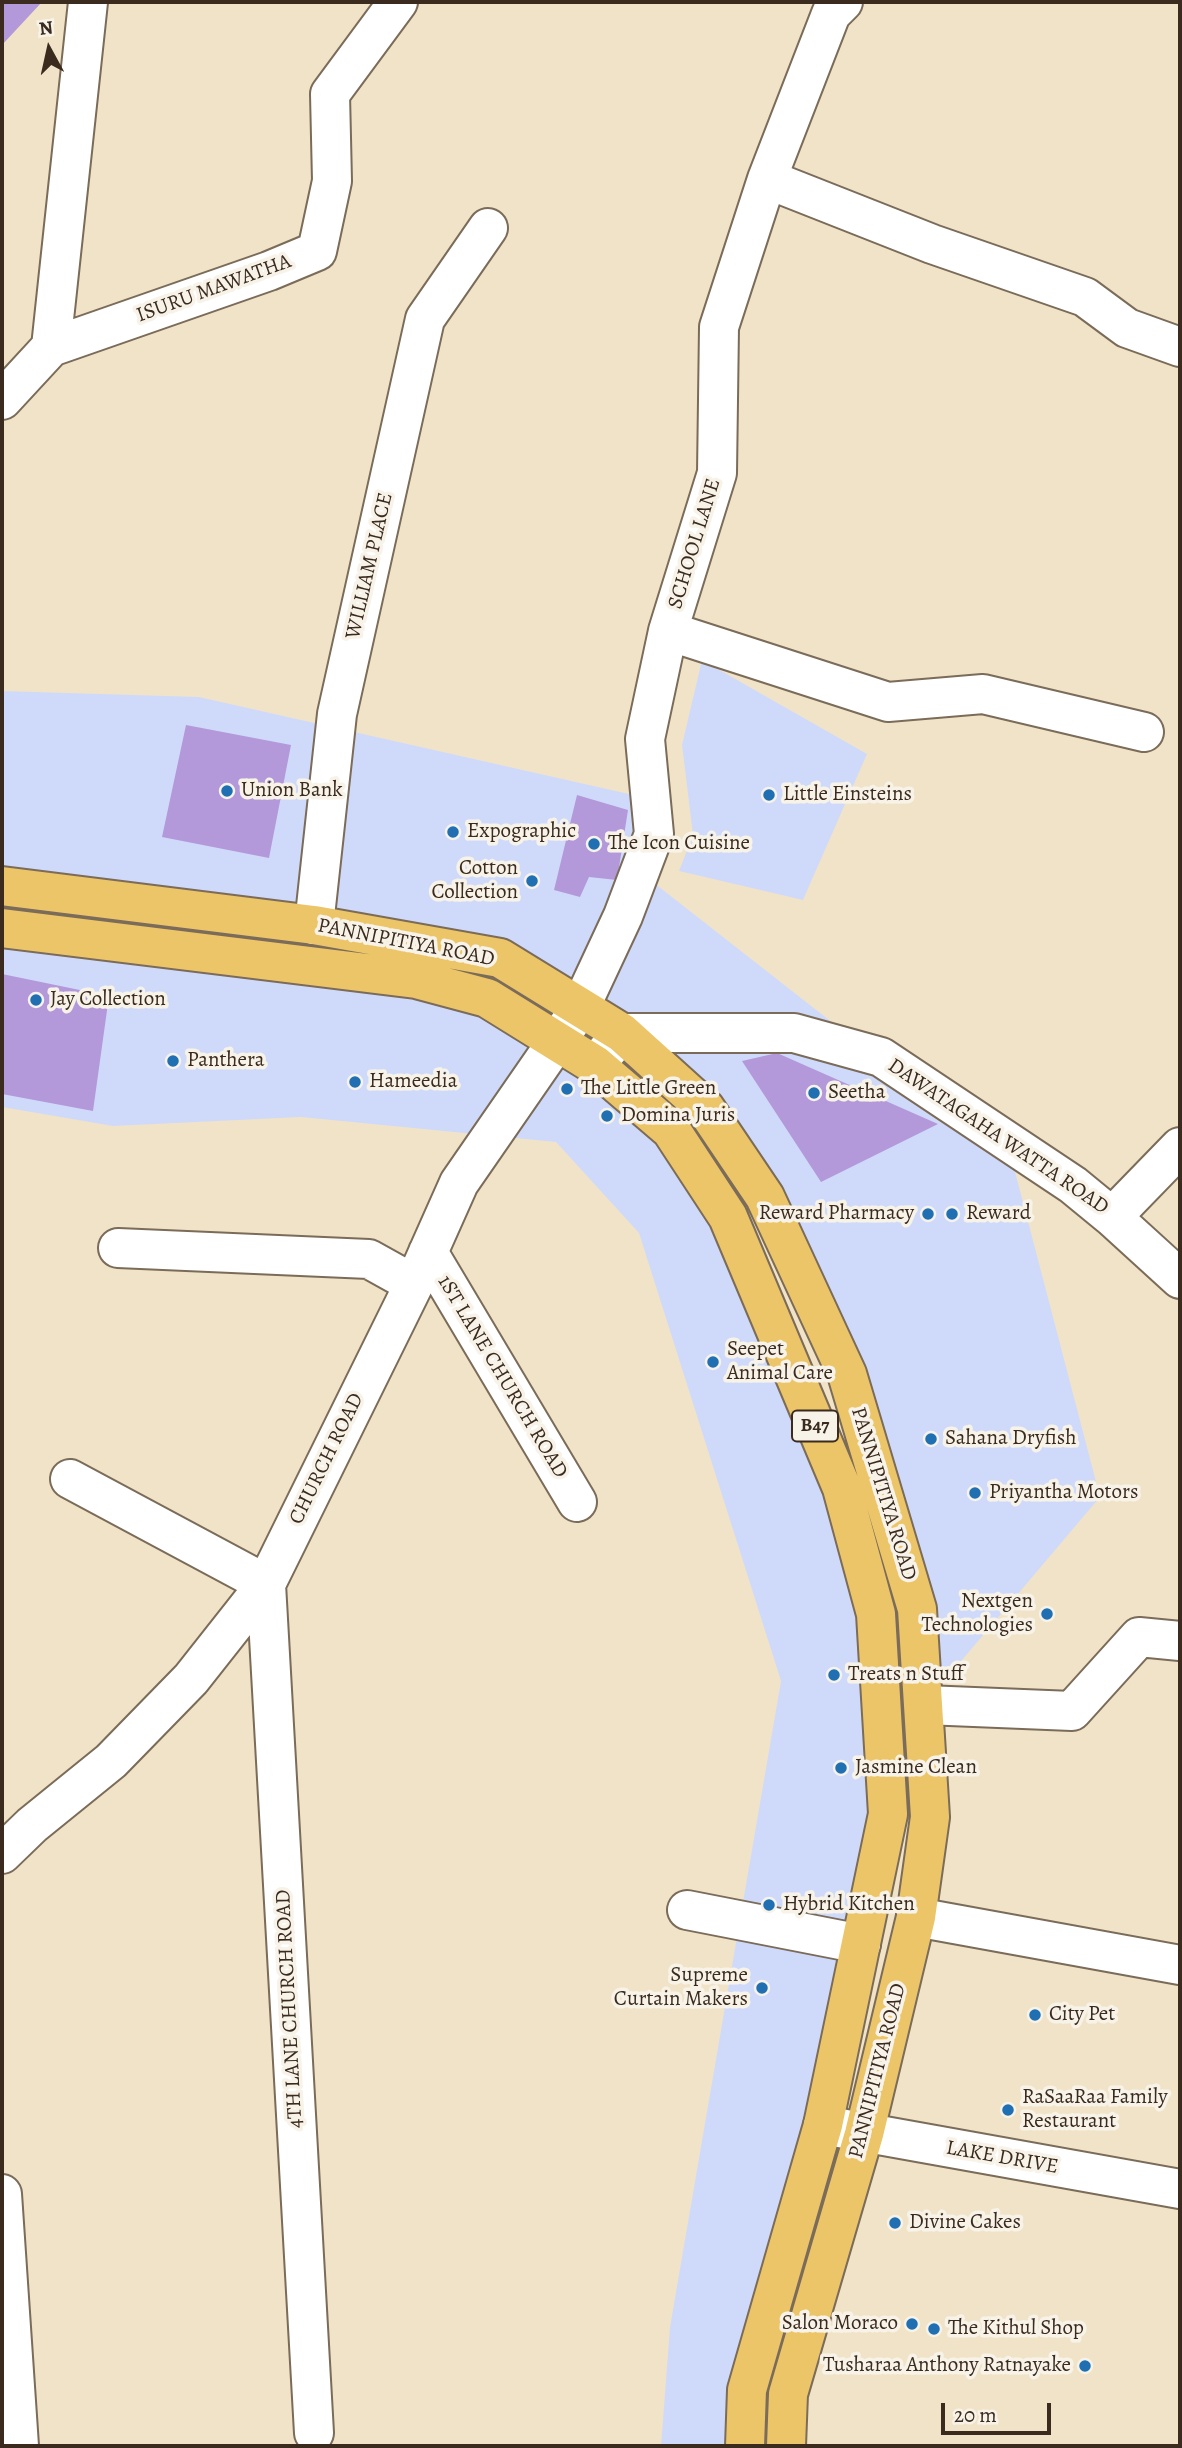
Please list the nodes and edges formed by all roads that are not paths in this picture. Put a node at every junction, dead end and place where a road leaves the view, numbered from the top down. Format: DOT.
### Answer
graph roads {
  1 [pos="88,2"];
  2 [pos="398,2"];
  3 [pos="843,2"];
  4 [pos="767,179"];
  5 [pos="488,228"];
  6 [pos="1180,346"];
  7 [pos="51,347"];
  8 [pos="2,400"];
  9 [pos="668,631"];
  10 [pos="1144,732"];
  11 [pos="2,886"];
  12 [pos="314,925"];
  13 [pos="2,928"];
  14 [pos="580,1008"];
  15 [pos="622,1033"];
  16 [pos="558,1043"];
  17 [pos="595,1065"];
  18 [pos="1180,1147"];
  19 [pos="1112,1217"];
  20 [pos="118,1248"];
  21 [pos="421,1268"];
  22 [pos="1180,1279"];
  23 [pos="70,1479"];
  24 [pos="577,1502"];
  25 [pos="265,1584"];
  26 [pos="1180,1641"];
  27 [pos="925,1705"];
  28 [pos="2,1854"];
  29 [pos="687,1910"];
  30 [pos="916,1917"];
  31 [pos="861,1944"];
  32 [pos="1180,1965"];
  33 [pos="823,2125"];
  34 [pos="864,2134"];
  35 [pos="1180,2189"];
  36 [pos="2,2194"];
  37 [pos="314,2433"];
  38 [pos="19,2446"];
  39 [pos="745,2446"];
  40 [pos="786,2446"];
  1 -- 7 [label="street"];
  2 -- 7 [label="street, ISURU MAWATHA"];
  3 -- 4 [label="street, SCHOOL LANE"];
  4 -- 6 [label="street"];
  4 -- 9 [label="street, SCHOOL LANE"];
  5 -- 12 [label="street, WILLIAM PLACE"];
  7 -- 8 [label="street, ISURU MAWATHA"];
  9 -- 10 [label="street"];
  9 -- 14 [label="street, SCHOOL LANE"];
  11 -- 12 [label="main road, PANNIPITIYA ROAD / B47"];
  12 -- 14 [label="main road, PANNIPITIYA ROAD / B47"];
  13 -- 16 [label="main road, PANNIPITIYA ROAD / B47"];
  14 -- 15 [label="main road, PANNIPITIYA ROAD / B47"];
  14 -- 16 [label="street, CHURCH ROAD"];
  15 -- 17 [label="street"];
  15 -- 19 [label="street, DAWATAGAHA WATTA ROAD"];
  15 -- 27 [label="main road, PANNIPITIYA ROAD / B47"];
  16 -- 17 [label="main road, PANNIPITIYA ROAD / B47"];
  16 -- 21 [label="street, CHURCH ROAD"];
  17 -- 31 [label="main road, PANNIPITIYA ROAD / B47"];
  18 -- 19 [label="street, DAWATAGAHA WATTA ROAD"];
  19 -- 22 [label="street"];
  20 -- 21 [label="street"];
  21 -- 24 [label="street, 1ST LANE CHURCH ROAD"];
  21 -- 25 [label="street, CHURCH ROAD"];
  23 -- 25 [label="street"];
  25 -- 28 [label="street, CHURCH ROAD"];
  25 -- 37 [label="street, 4TH LANE CHURCH ROAD"];
  26 -- 27 [label="street"];
  27 -- 30 [label="main road, PANNIPITIYA ROAD / B47"];
  29 -- 31 [label="street"];
  30 -- 32 [label="street"];
  30 -- 34 [label="main road, PANNIPITIYA ROAD / B47"];
  31 -- 33 [label="main road, PANNIPITIYA ROAD / B47"];
  33 -- 34 [label="street, LAKE DRIVE"];
  33 -- 39 [label="main road, PANNIPITIYA ROAD / B47"];
  34 -- 35 [label="street, LAKE DRIVE"];
  34 -- 40 [label="main road, PANNIPITIYA ROAD / B47"];
  36 -- 38 [label="street"];
}
